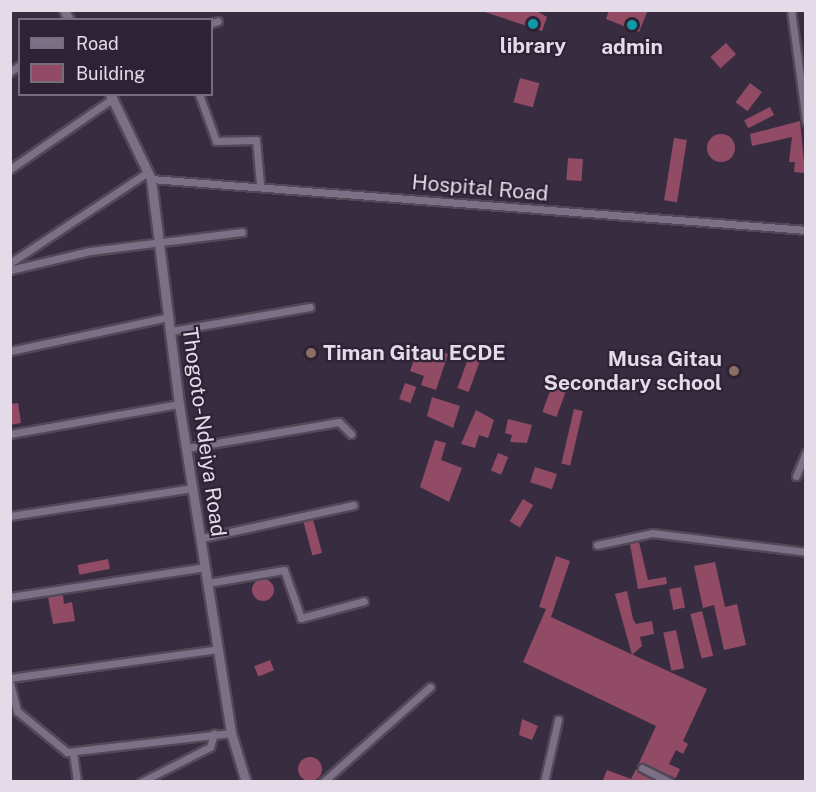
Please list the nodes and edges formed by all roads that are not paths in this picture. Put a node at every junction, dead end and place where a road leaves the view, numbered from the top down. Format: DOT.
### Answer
graph roads {
  1 [pos="791,10"];
  2 [pos="200,96"];
  3 [pos="111,97"];
  4 [pos="806,121"];
  5 [pos="10,169"];
  6 [pos="149,175"];
  7 [pos="260,184"];
  8 [pos="806,230"];
  9 [pos="242,232"];
  10 [pos="157,242"];
  11 [pos="10,263"];
  12 [pos="10,270"];
  13 [pos="310,307"];
  14 [pos="169,317"];
  15 [pos="171,331"];
  16 [pos="10,351"];
  17 [pos="179,404"];
  18 [pos="10,434"];
  19 [pos="351,434"];
  20 [pos="187,448"];
  21 [pos="806,453"];
  22 [pos="796,476"];
  23 [pos="193,488"];
  24 [pos="353,505"];
  25 [pos="10,516"];
  26 [pos="202,538"];
  27 [pos="597,545"];
  28 [pos="806,552"];
  29 [pos="206,567"];
  30 [pos="208,582"];
  31 [pos="10,597"];
  32 [pos="364,601"];
  33 [pos="218,649"];
  34 [pos="10,678"];
  35 [pos="11,684"];
  36 [pos="430,687"];
  37 [pos="558,720"];
  38 [pos="231,733"];
  39 [pos="214,734"];
  40 [pos="73,753"];
  41 [pos="642,768"];
  42 [pos="77,782"];
  43 [pos="141,782"];
  44 [pos="246,782"];
  45 [pos="324,782"];
  46 [pos="544,782"];
  47 [pos="669,782"];
  1 -- 4 [label="street"];
  2 -- 7 [label="street"];
  3 -- 5 [label="street"];
  3 -- 6 [label="main road, Thogoto-Ndeiya Road"];
  6 -- 7 [label="street, Hospital Road"];
  6 -- 10 [label="main road, Thogoto-Ndeiya Road"];
  6 -- 11 [label="street"];
  7 -- 8 [label="street, Hospital Road"];
  9 -- 10 [label="street"];
  10 -- 12 [label="street"];
  10 -- 14 [label="main road, Thogoto-Ndeiya Road"];
  13 -- 15 [label="street"];
  14 -- 15 [label="main road, Thogoto-Ndeiya Road"];
  14 -- 16 [label="street"];
  15 -- 17 [label="main road, Thogoto-Ndeiya Road"];
  17 -- 18 [label="street"];
  17 -- 20 [label="main road, Thogoto-Ndeiya Road"];
  19 -- 20 [label="street"];
  20 -- 23 [label="main road, Thogoto-Ndeiya Road"];
  21 -- 22 [label="street"];
  23 -- 25 [label="street"];
  23 -- 26 [label="main road, Thogoto-Ndeiya Road"];
  24 -- 26 [label="street"];
  26 -- 29 [label="main road, Thogoto-Ndeiya Road"];
  27 -- 28 [label="street"];
  29 -- 30 [label="main road, Thogoto-Ndeiya Road"];
  29 -- 31 [label="street"];
  30 -- 32 [label="street"];
  30 -- 33 [label="main road, Thogoto-Ndeiya Road"];
  33 -- 34 [label="street"];
  33 -- 38 [label="main road, Thogoto-Ndeiya Road"];
  35 -- 40 [label="street"];
  36 -- 45 [label="street"];
  37 -- 46 [label="street"];
  38 -- 39 [label="street"];
  38 -- 44 [label="main road, Thogoto-Ndeiya Road"];
  39 -- 40 [label="street"];
  39 -- 43 [label="street"];
  40 -- 42 [label="street"];
  41 -- 47 [label="street"];
}
